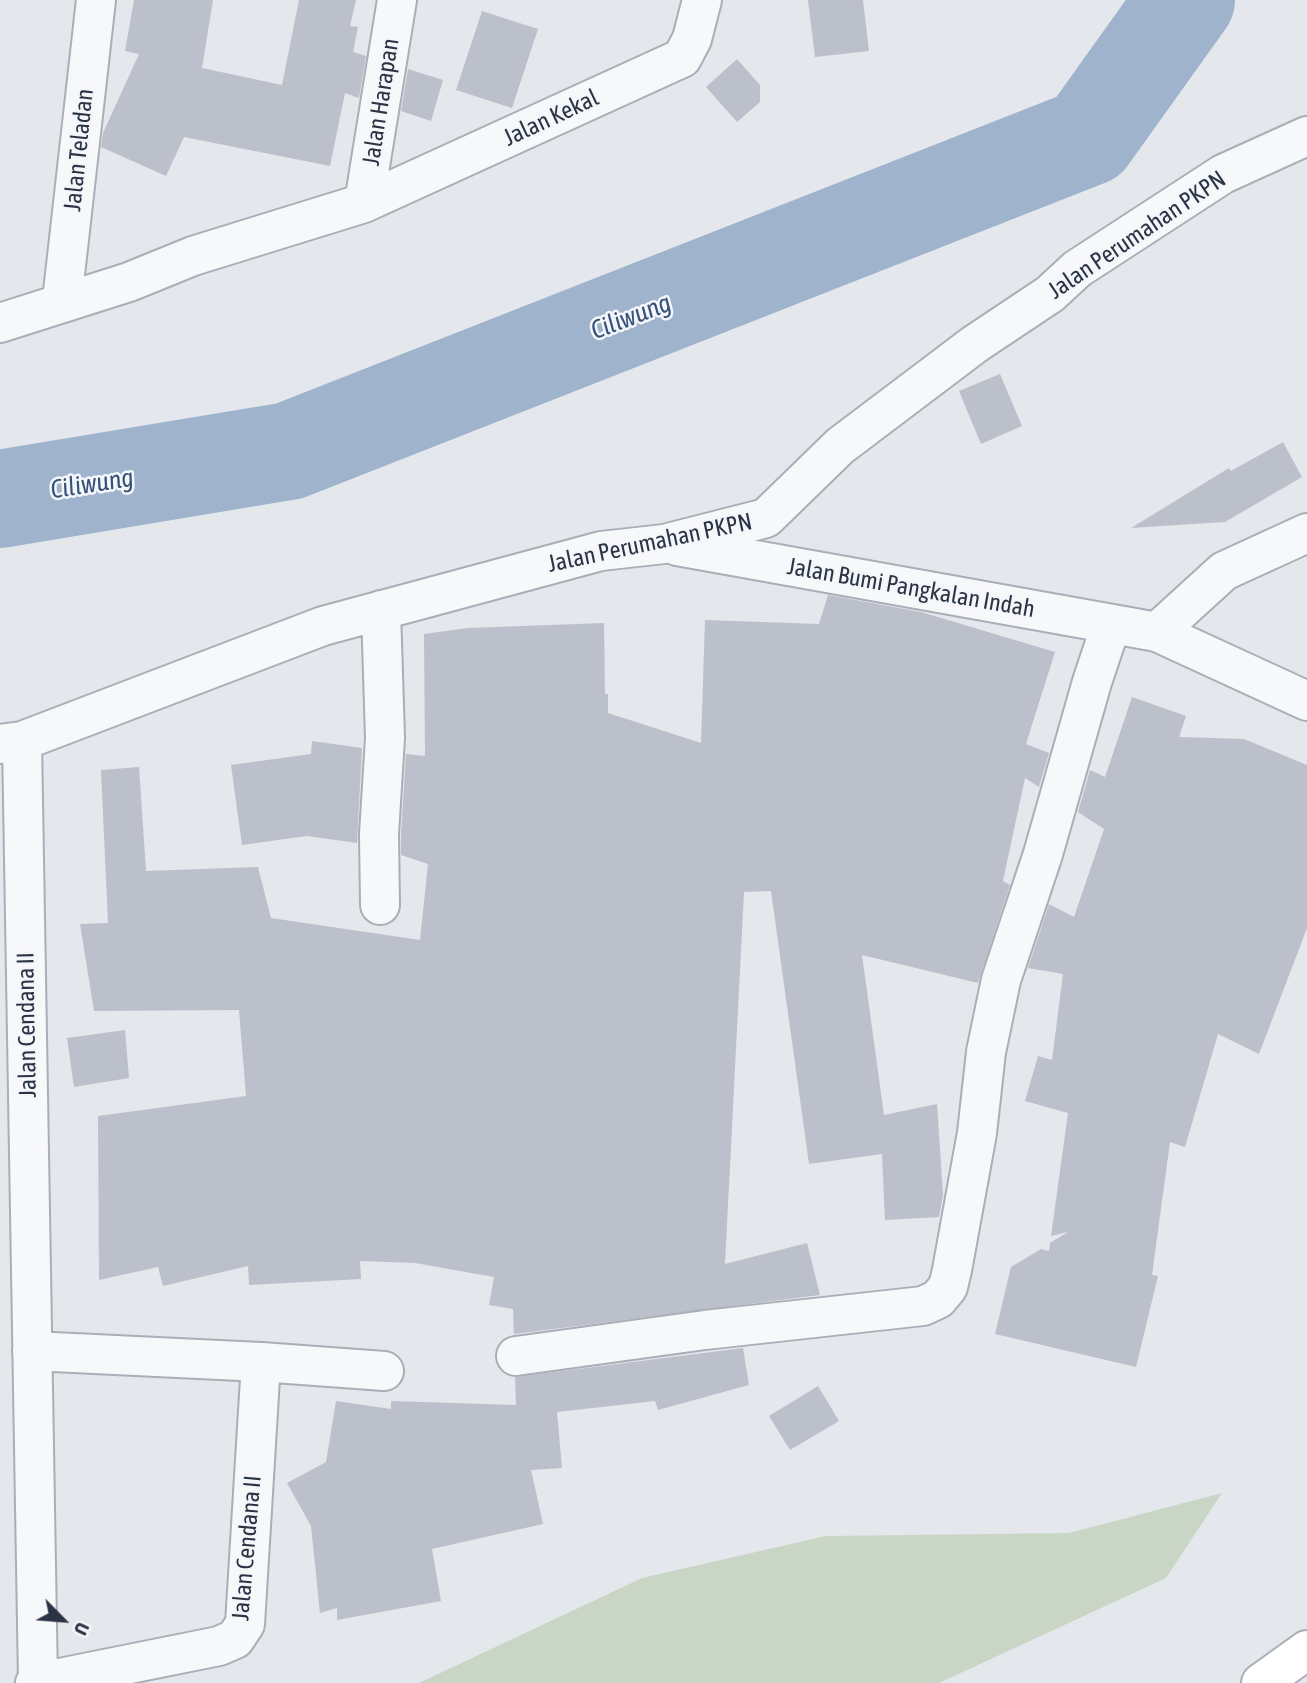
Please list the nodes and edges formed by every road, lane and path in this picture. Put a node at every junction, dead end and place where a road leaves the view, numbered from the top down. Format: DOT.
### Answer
graph roads {
  1 [pos="96,0"];
  2 [pos="397,0"];
  3 [pos="702,0"];
  4 [pos="1307,136"];
  5 [pos="364,203"];
  6 [pos="62,301"];
  7 [pos="0,323"];
  8 [pos="1307,533"];
  9 [pos="664,544"];
  10 [pos="381,610"];
  11 [pos="1111,625"];
  12 [pos="1157,632"];
  13 [pos="1307,701"];
  14 [pos="11,743"];
  15 [pos="380,905"];
  16 [pos="32,1351"];
  17 [pos="516,1356"];
  18 [pos="261,1362"];
  19 [pos="384,1371"];
  20 [pos="1307,1650"];
  21 [pos="37,1683"];
  22 [pos="1261,1683"];
  1 -- 6 [label="street, Jalan Teladan"];
  2 -- 5 [label="street, Jalan Harapan"];
  3 -- 5 [label="street, Jalan Kekal"];
  4 -- 9 [label="street, Jalan Perumahan PKPN"];
  5 -- 6 [label="street, Jalan Kekal"];
  6 -- 7 [label="street, Jalan Kekal"];
  8 -- 12 [label="street"];
  9 -- 10 [label="street, Jalan Perumahan PKPN"];
  9 -- 11 [label="street, Jalan Bumi Pangkalan Indah"];
  10 -- 14 [label="street, Jalan Perumahan PKPN"];
  10 -- 15 [label="street"];
  11 -- 12 [label="street, Jalan Bumi Pangkalan Indah"];
  11 -- 17 [label="street"];
  12 -- 13 [label="street, Jalan Bumi Pangkalan Indah"];
  14 -- 16 [label="street, Jalan Cendana II"];
  16 -- 18 [label="street"];
  16 -- 21 [label="street, Jalan Cendana II"];
  18 -- 19 [label="street"];
  18 -- 21 [label="street, Jalan Cendana II"];
  20 -- 22 [label="main road"];
}
